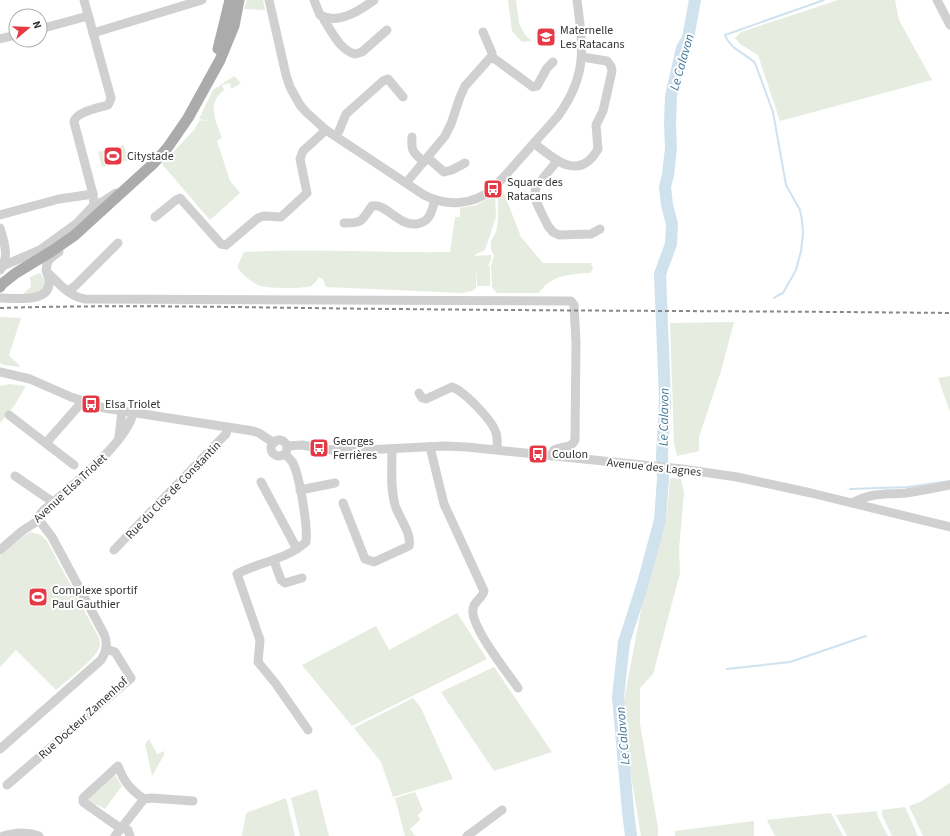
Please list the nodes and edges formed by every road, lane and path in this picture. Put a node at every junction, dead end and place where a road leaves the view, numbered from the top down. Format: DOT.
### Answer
graph roads {
  1 [pos="84,0"];
  2 [pos="202,0"];
  3 [pos="230,0"];
  4 [pos="239,0"];
  5 [pos="269,0"];
  6 [pos="314,0"];
  7 [pos="374,0"];
  8 [pos="577,0"];
  9 [pos="936,0"];
  10 [pos="88,16"];
  11 [pos="324,17"];
  12 [pos="950,25"];
  13 [pos="48,27"];
  14 [pos="387,30"];
  15 [pos="483,32"];
  16 [pos="93,33"];
  17 [pos="582,57"];
  18 [pos="492,58"];
  19 [pos="553,62"];
  20 [pos="403,97"];
  21 [pos="196,104"];
  22 [pos="326,130"];
  23 [pos="336,136"];
  24 [pos="412,137"];
  25 [pos="534,143"];
  26 [pos="426,160"];
  27 [pos="557,161"];
  28 [pos="465,163"];
  29 [pos="406,183"];
  30 [pos="128,186"];
  31 [pos="93,194"];
  32 [pos="435,200"];
  33 [pos="94,205"];
  34 [pos="0,215"];
  35 [pos="95,217"];
  36 [pos="155,217"];
  37 [pos="344,223"];
  38 [pos="0,228"];
  39 [pos="600,229"];
  40 [pos="70,239"];
  41 [pos="118,243"];
  42 [pos="2,261"];
  43 [pos="26,262"];
  44 [pos="46,272"];
  45 [pos="0,287"];
  46 [pos="65,289"];
  47 [pos="47,290"];
  48 [pos="1,298"];
  49 [pos="2,375"];
  50 [pos="419,393"];
  51 [pos="82,402"];
  52 [pos="122,411"];
  53 [pos="132,413"];
  54 [pos="9,415"];
  55 [pos="228,427"];
  56 [pos="118,438"];
  57 [pos="46,443"];
  58 [pos="274,443"];
  59 [pos="430,447"];
  60 [pos="392,449"];
  61 [pos="497,449"];
  62 [pos="286,450"];
  63 [pos="551,456"];
  64 [pos="74,464"];
  65 [pos="15,476"];
  66 [pos="261,482"];
  67 [pos="335,483"];
  68 [pos="950,485"];
  69 [pos="300,490"];
  70 [pos="53,502"];
  71 [pos="343,503"];
  72 [pos="852,504"];
  73 [pos="39,520"];
  74 [pos="950,528"];
  75 [pos="297,549"];
  76 [pos="0,550"];
  77 [pos="114,550"];
  78 [pos="274,561"];
  79 [pos="302,578"];
  80 [pos="106,649"];
  81 [pos="518,688"];
  82 [pos="308,730"];
  83 [pos="0,749"];
  84 [pos="8,785"];
  85 [pos="144,799"];
  86 [pos="193,801"];
  87 [pos="502,810"];
  88 [pos="120,828"];
  89 [pos="3,836"];
  90 [pos="39,836"];
  91 [pos="115,836"];
  92 [pos="130,836"];
  93 [pos="467,836"];
  1 -- 10 [label="street"];
  2 -- 16 [label="street"];
  3 -- 21 [label="main road"];
  4 -- 21 [label="main road"];
  5 -- 22 [label="street"];
  6 -- 11 [label="street"];
  7 -- 11 [label="street"];
  8 -- 17 [label="street"];
  9 -- 12 [label="street"];
  10 -- 13 [label="street"];
  10 -- 16 [label="street"];
  11 -- 14 [label="street"];
  15 -- 18 [label="street"];
  16 -- 31 [label="street"];
  17 -- 25 [label="street"];
  17 -- 27 [label="street"];
  18 -- 19 [label="street"];
  18 -- 26 [label="street"];
  20 -- 23 [label="street"];
  21 -- 30 [label="main road"];
  22 -- 23 [label="street"];
  22 -- 36 [label="street"];
  23 -- 29 [label="street"];
  24 -- 26 [label="street"];
  25 -- 27 [label="street"];
  25 -- 32 [label="street"];
  26 -- 28 [label="street"];
  26 -- 29 [label="street"];
  27 -- 39 [label="street"];
  29 -- 32 [label="street"];
  30 -- 33 [label="street"];
  30 -- 35 [label="main road"];
  31 -- 33 [label="street"];
  31 -- 34 [label="street"];
  32 -- 37 [label="street"];
  33 -- 35 [label="street"];
  33 -- 43 [label="street"];
  35 -- 40 [label="main road"];
  38 -- 42 [label="street"];
  40 -- 43 [label="main road"];
  40 -- 44 [label="street"];
  41 -- 46 [label="street"];
  42 -- 43 [label="street"];
  42 -- 43 [label="street"];
  43 -- 44 [label="street"];
  43 -- 45 [label="main road"];
  44 -- 46 [label="street"];
  44 -- 47 [label="street"];
  46 -- 47 [label="street"];
  46 -- 63 [label="street"];
  47 -- 48 [label="street"];
  49 -- 51 [label="street"];
  50 -- 61 [label="street"];
  51 -- 52 [label="street"];
  51 -- 57 [label="street"];
  52 -- 53 [label="street"];
  52 -- 56 [label="street, Avenue Elsa Triolet"];
  53 -- 55 [label="street"];
  53 -- 56 [label="street, Avenue Elsa Triolet"];
  54 -- 57 [label="street"];
  55 -- 58 [label="street"];
  55 -- 77 [label="street, Rue du Clos de Constantin"];
  56 -- 70 [label="street, Avenue Elsa Triolet"];
  57 -- 64 [label="street"];
  58 -- 62 [label="street"];
  58 -- 62 [label="street"];
  59 -- 60 [label="street, Avenue des Lagnes"];
  59 -- 61 [label="street, Avenue des Lagnes"];
  59 -- 81 [label="street"];
  60 -- 62 [label="street, Avenue des Lagnes"];
  60 -- 71 [label="street"];
  61 -- 63 [label="street, Avenue des Lagnes"];
  62 -- 69 [label="street"];
  63 -- 72 [label="street, Avenue des Lagnes"];
  65 -- 70 [label="street"];
  66 -- 75 [label="street"];
  67 -- 69 [label="street"];
  68 -- 72 [label="street"];
  69 -- 75 [label="street"];
  70 -- 73 [label="street, Avenue Elsa Triolet"];
  72 -- 74 [label="street, Avenue des Lagnes"];
  73 -- 76 [label="street, Avenue Elsa Triolet"];
  73 -- 80 [label="street"];
  75 -- 78 [label="street"];
  78 -- 79 [label="street"];
  78 -- 82 [label="street"];
  80 -- 83 [label="street"];
  80 -- 84 [label="street, Rue Docteur Zamenhof"];
  85 -- 86 [label="street"];
  85 -- 88 [label="street"];
  85 -- 88 [label="street"];
  87 -- 93 [label="street"];
  88 -- 91 [label="street"];
  88 -- 92 [label="street"];
  89 -- 90 [label="street"];
}
